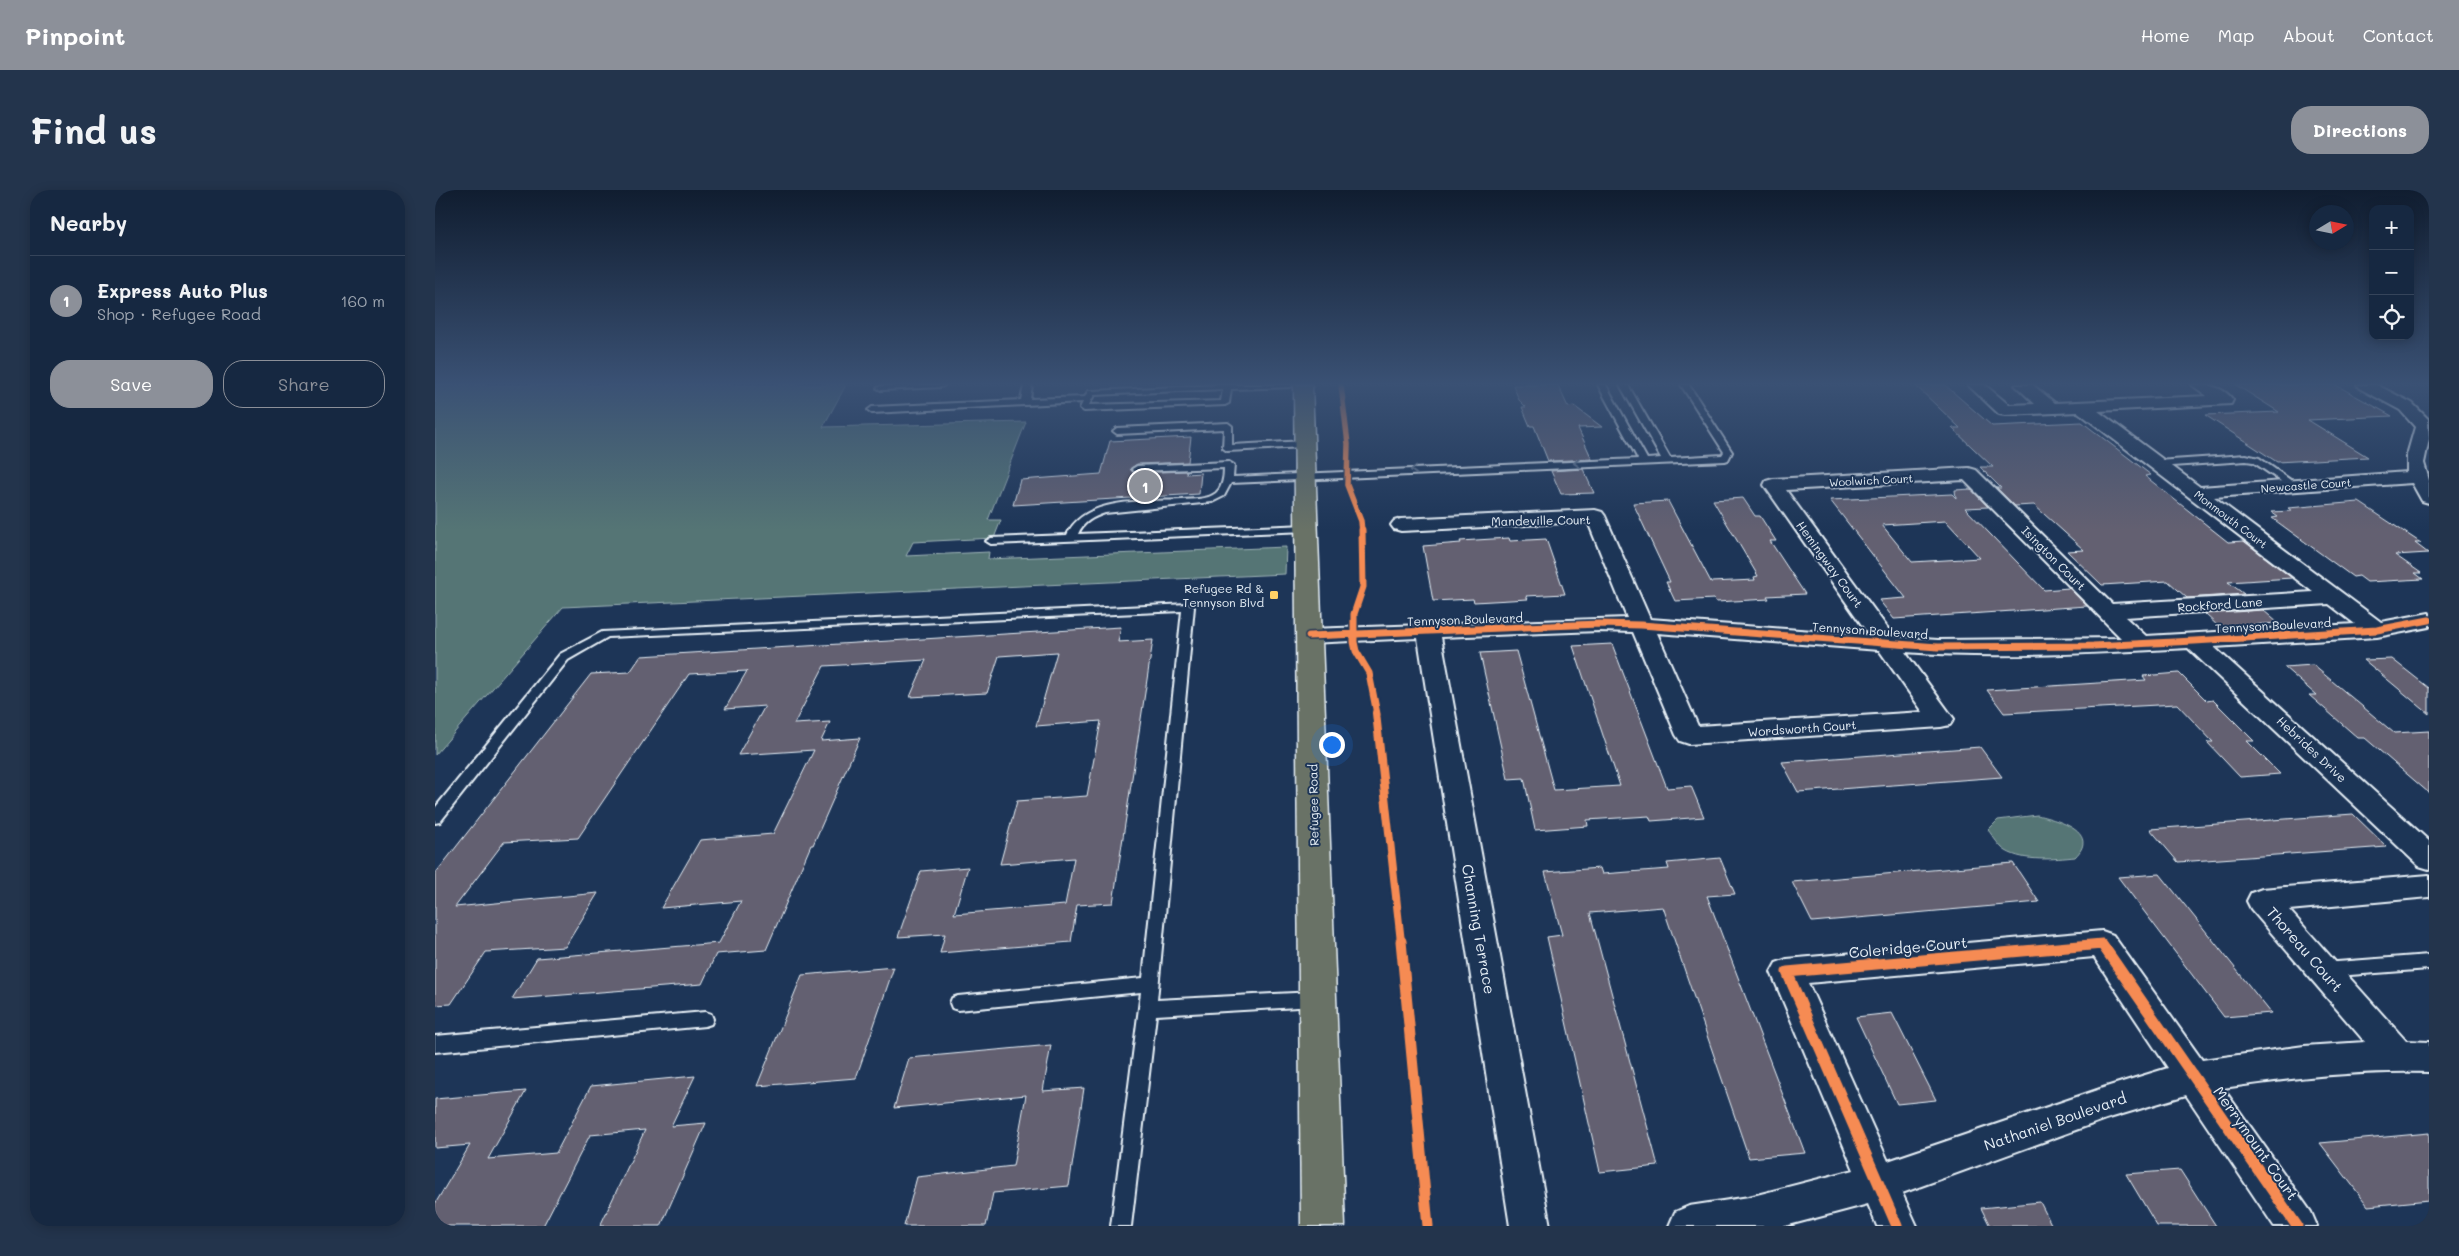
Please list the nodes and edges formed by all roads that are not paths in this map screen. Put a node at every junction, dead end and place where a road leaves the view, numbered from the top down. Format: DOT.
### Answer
graph roads {
  1 [pos="1228,433"];
  2 [pos="1305,433"];
  3 [pos="1628,433"];
  4 [pos="1652,433"];
  5 [pos="1716,433"];
  6 [pos="2116,433"];
  7 [pos="1305,444"];
  8 [pos="2424,444"];
  9 [pos="1643,460"];
  10 [pos="1667,460"];
  11 [pos="2157,464"];
  12 [pos="1137,469"];
  13 [pos="1969,474"];
  14 [pos="1306,475"];
  15 [pos="2416,477"];
  16 [pos="1228,480"];
  17 [pos="1773,485"];
  18 [pos="2295,486"];
  19 [pos="2196,493"];
  20 [pos="2429,497"];
  21 [pos="1401,525"];
  22 [pos="1307,528"];
  23 [pos="1071,538"];
  24 [pos="991,541"];
  25 [pos="2334,597"];
  26 [pos="2107,612"];
  27 [pos="2429,620"];
  28 [pos="1641,625"];
  29 [pos="2377,630"];
  30 [pos="1429,631"];
  31 [pos="1309,636"];
  32 [pos="2195,641"];
  33 [pos="1887,643"];
  34 [pos="2139,643"];
  35 [pos="435,818"];
  36 [pos="2429,858"];
  37 [pos="2429,886"];
  38 [pos="2429,962"];
  39 [pos="2323,970"];
  40 [pos="1149,984"];
  41 [pos="1318,999"];
  42 [pos="958,1003"];
  43 [pos="1148,1008"];
  44 [pos="705,1019"];
  45 [pos="435,1044"];
  46 [pos="2413,1057"];
  47 [pos="2192,1077"];
  48 [pos="1878,1182"];
  49 [pos="1121,1226"];
  50 [pos="1323,1226"];
  51 [pos="1530,1226"];
  52 [pos="1689,1226"];
  53 [pos="1897,1226"];
  54 [pos="2297,1226"];
  1 -- 7 [label="lane"];
  2 -- 7 [label="main road, Refugee Road"];
  3 -- 9 [label="lane"];
  4 -- 10 [label="lane"];
  5 -- 10 [label="lane"];
  6 -- 11 [label="street, Monmouth Court"];
  7 -- 14 [label="main road, Refugee Road"];
  8 -- 15 [label="street"];
  9 -- 10 [label="lane"];
  9 -- 14 [label="lane, one-way"];
  11 -- 18 [label="lane"];
  11 -- 19 [label="street, Monmouth Court"];
  12 -- 16 [label="lane"];
  13 -- 17 [label="street, Woolwich Court"];
  13 -- 26 [label="street, Isington Court"];
  14 -- 16 [label="lane"];
  14 -- 22 [label="main road, Refugee Road"];
  15 -- 18 [label="street, Newcastle Court"];
  15 -- 20 [label="street"];
  16 -- 23 [label="lane"];
  17 -- 33 [label="street, Hemingway Court"];
  18 -- 19 [label="street, Newcastle Court"];
  19 -- 25 [label="street, Monmouth Court"];
  21 -- 28 [label="street, Mandeville Court"];
  22 -- 23 [label="lane"];
  22 -- 31 [label="main road, Refugee Road"];
  23 -- 24 [label="lane"];
  25 -- 26 [label="street, Rockford Lane"];
  25 -- 29 [label="street, Monmouth Court"];
  26 -- 34 [label="street, Isington Court"];
  27 -- 29 [label="street, Tennyson Boulevard"];
  28 -- 30 [label="street, Tennyson Boulevard"];
  28 -- 33 [label="street, Tennyson Boulevard"];
  28 -- 33 [label="street, Wordsworth Court"];
  29 -- 32 [label="street, Tennyson Boulevard"];
  30 -- 31 [label="street, Tennyson Boulevard"];
  30 -- 51 [label="street, Channing Terrace"];
  31 -- 41 [label="main road, Refugee Road"];
  32 -- 34 [label="street, Tennyson Boulevard"];
  32 -- 36 [label="street, Hebrides Drive"];
  33 -- 34 [label="street, Tennyson Boulevard"];
  35 -- 40 [label="lane"];
  37 -- 39 [label="street, Thoreau Court"];
  38 -- 39 [label="lane"];
  39 -- 46 [label="street, Thoreau Court"];
  40 -- 42 [label="lane"];
  40 -- 43 [label="lane"];
  41 -- 43 [label="lane"];
  41 -- 50 [label="main road, Refugee Road"];
  43 -- 49 [label="lane"];
  44 -- 45 [label="lane"];
  46 -- 47 [label="street, Nathaniel Boulevard"];
  47 -- 48 [label="street, Nathaniel Boulevard"];
  47 -- 48 [label="street, Coleridge Court"];
  47 -- 54 [label="street, Merrymount Court"];
  48 -- 52 [label="street, Nathaniel Boulevard"];
  48 -- 53 [label="street"];
}
